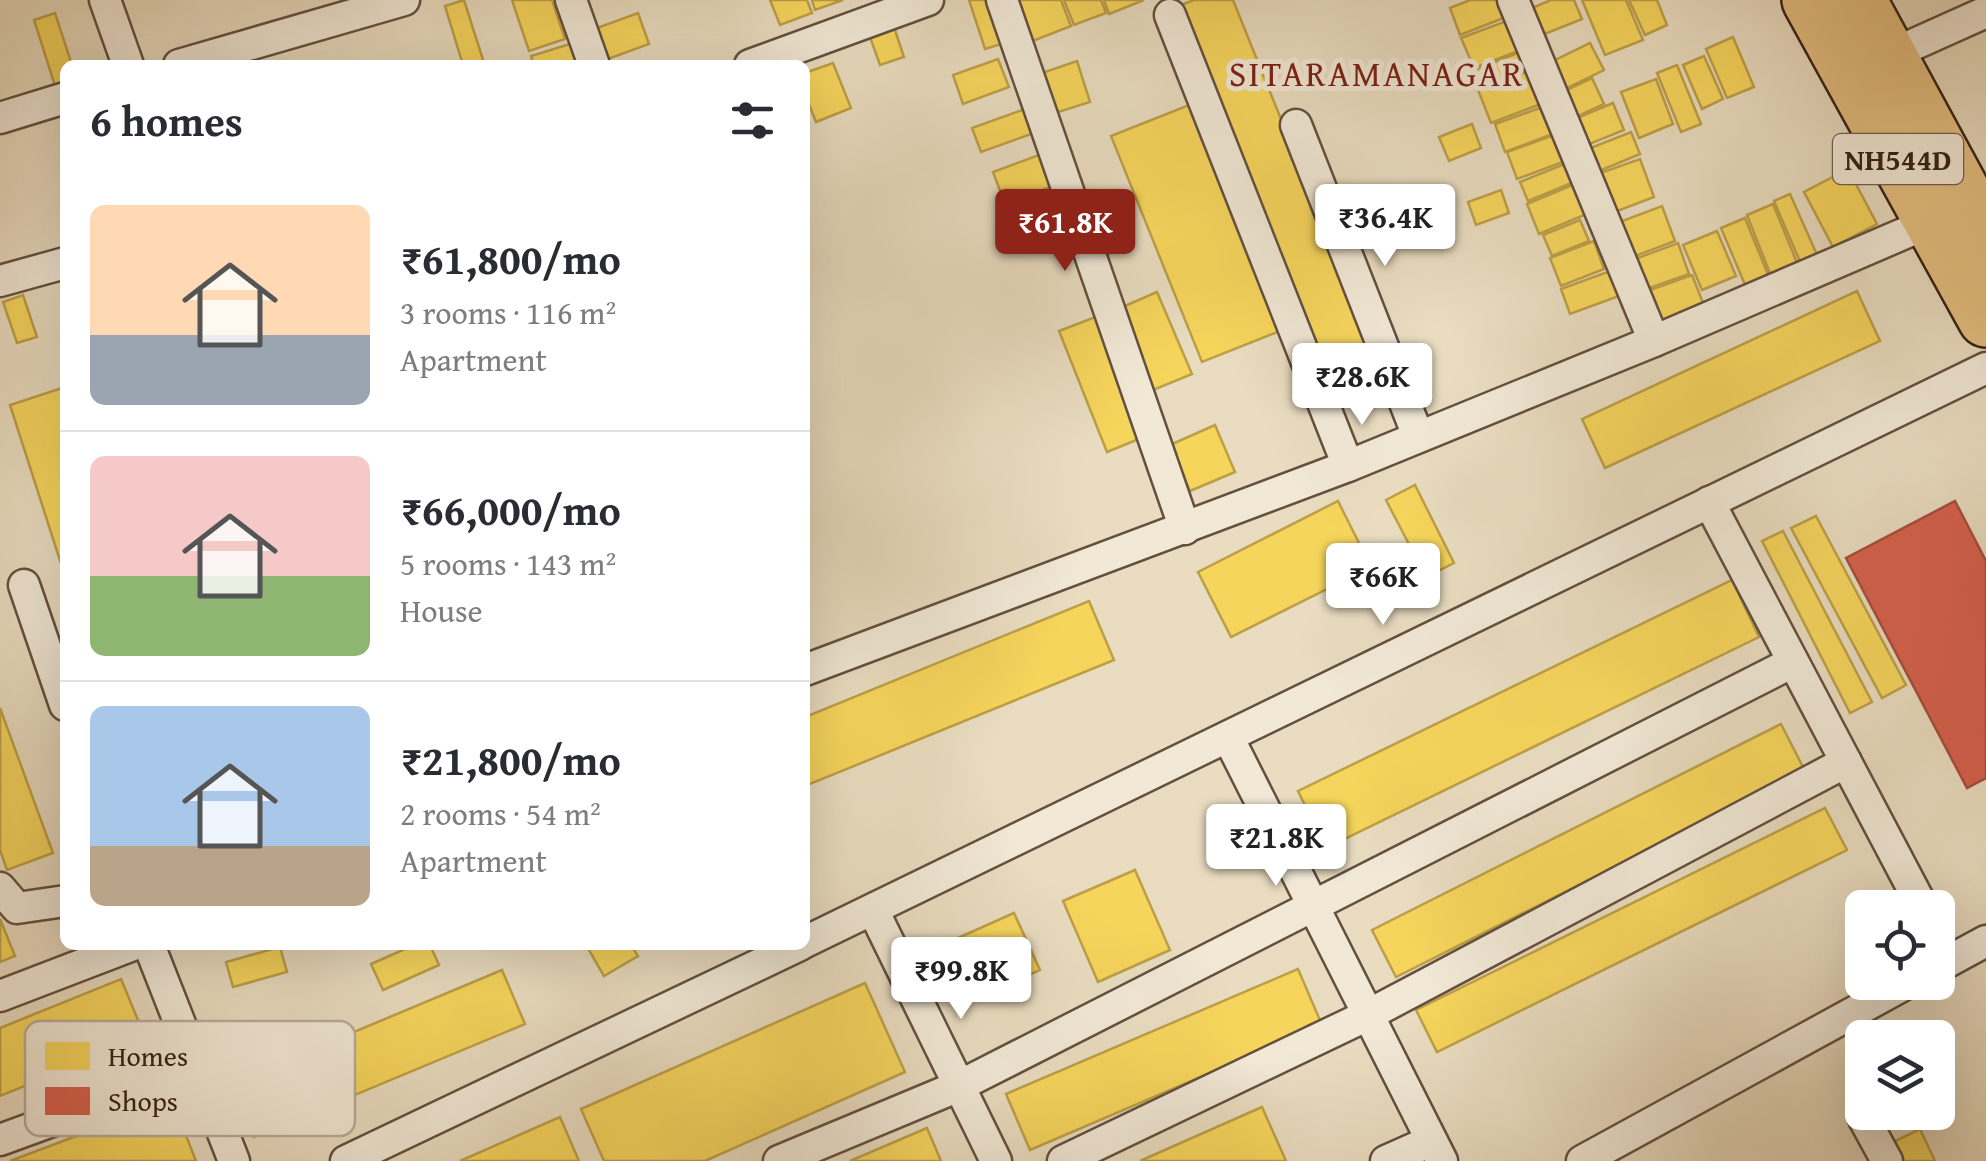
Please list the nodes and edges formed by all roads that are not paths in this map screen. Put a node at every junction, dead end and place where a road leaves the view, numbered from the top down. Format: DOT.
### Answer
graph roads {
  1 [pos="105,0"];
  2 [pos="404,0"];
  3 [pos="571,0"];
  4 [pos="928,0"];
  5 [pos="1002,0"];
  6 [pos="1513,0"];
  7 [pos="1810,0"];
  8 [pos="1858,0"];
  9 [pos="1986,12"];
  10 [pos="1170,15"];
  11 [pos="1888,56"];
  12 [pos="126,60"];
  13 [pos="196,60"];
  14 [pos="592,60"];
  15 [pos="764,60"];
  16 [pos="60,100"];
  17 [pos="0,118"];
  18 [pos="1296,125"];
  19 [pos="1933,221"];
  20 [pos="1986,236"];
  21 [pos="60,264"];
  22 [pos="0,281"];
  23 [pos="1986,319"];
  24 [pos="1654,341"];
  25 [pos="1986,368"];
  26 [pos="1418,436"];
  27 [pos="1348,466"];
  28 [pos="1708,502"];
  29 [pos="1186,529"];
  30 [pos="24,585"];
  31 [pos="1793,662"];
  32 [pos="810,668"];
  33 [pos="60,689"];
  34 [pos="1228,738"];
  35 [pos="1846,762"];
  36 [pos="0,888"];
  37 [pos="1914,890"];
  38 [pos="60,902"];
  39 [pos="1312,904"];
  40 [pos="873,910"];
  41 [pos="810,940"];
  42 [pos="1986,940"];
  43 [pos="120,950"];
  44 [pos="151,950"];
  45 [pos="789,950"];
  46 [pos="1955,950"];
  47 [pos="0,996"];
  48 [pos="1876,1000"];
  49 [pos="1368,1015"];
  50 [pos="179,1021"];
  51 [pos="959,1086"];
  52 [pos="1870,1130"];
  53 [pos="25,1131"];
  54 [pos="224,1136"];
  55 [pos="0,1140"];
  56 [pos="1437,1151"];
  57 [pos="234,1161"];
  58 [pos="346,1161"];
  59 [pos="779,1161"];
  60 [pos="996,1161"];
  61 [pos="1064,1161"];
  62 [pos="1386,1161"];
  63 [pos="1582,1161"];
  64 [pos="1887,1161"];
  1 -- 12 [label="street"];
  2 -- 13 [label="street"];
  3 -- 14 [label="street"];
  4 -- 15 [label="street"];
  5 -- 29 [label="street"];
  6 -- 24 [label="street"];
  7 -- 19 [label="highway, NH544D"];
  8 -- 11 [label="highway, NH544D"];
  9 -- 11 [label="street"];
  10 -- 27 [label="street"];
  11 -- 20 [label="highway, NH544D"];
  16 -- 17 [label="street"];
  18 -- 26 [label="street"];
  19 -- 23 [label="highway, NH544D"];
  19 -- 24 [label="street"];
  21 -- 22 [label="street"];
  24 -- 26 [label="street"];
  25 -- 28 [label="street"];
  26 -- 27 [label="street"];
  27 -- 29 [label="street"];
  28 -- 31 [label="street"];
  28 -- 34 [label="street"];
  29 -- 32 [label="street"];
  30 -- 33 [label="street"];
  31 -- 35 [label="street"];
  31 -- 39 [label="street"];
  34 -- 39 [label="street"];
  34 -- 40 [label="street"];
  35 -- 37 [label="street"];
  35 -- 49 [label="street"];
  36 -- 38 [label="street"];
  39 -- 49 [label="street"];
  39 -- 51 [label="street"];
  40 -- 41 [label="street"];
  40 -- 51 [label="street"];
  42 -- 46 [label="street"];
  43 -- 47 [label="street"];
  44 -- 50 [label="street"];
  45 -- 58 [label="street"];
  48 -- 63 [label="street"];
  49 -- 56 [label="street"];
  49 -- 61 [label="street"];
  51 -- 59 [label="street"];
  51 -- 60 [label="street"];
  52 -- 64 [label="street"];
  53 -- 55 [label="street"];
  54 -- 57 [label="street"];
  56 -- 62 [label="street"];
}
